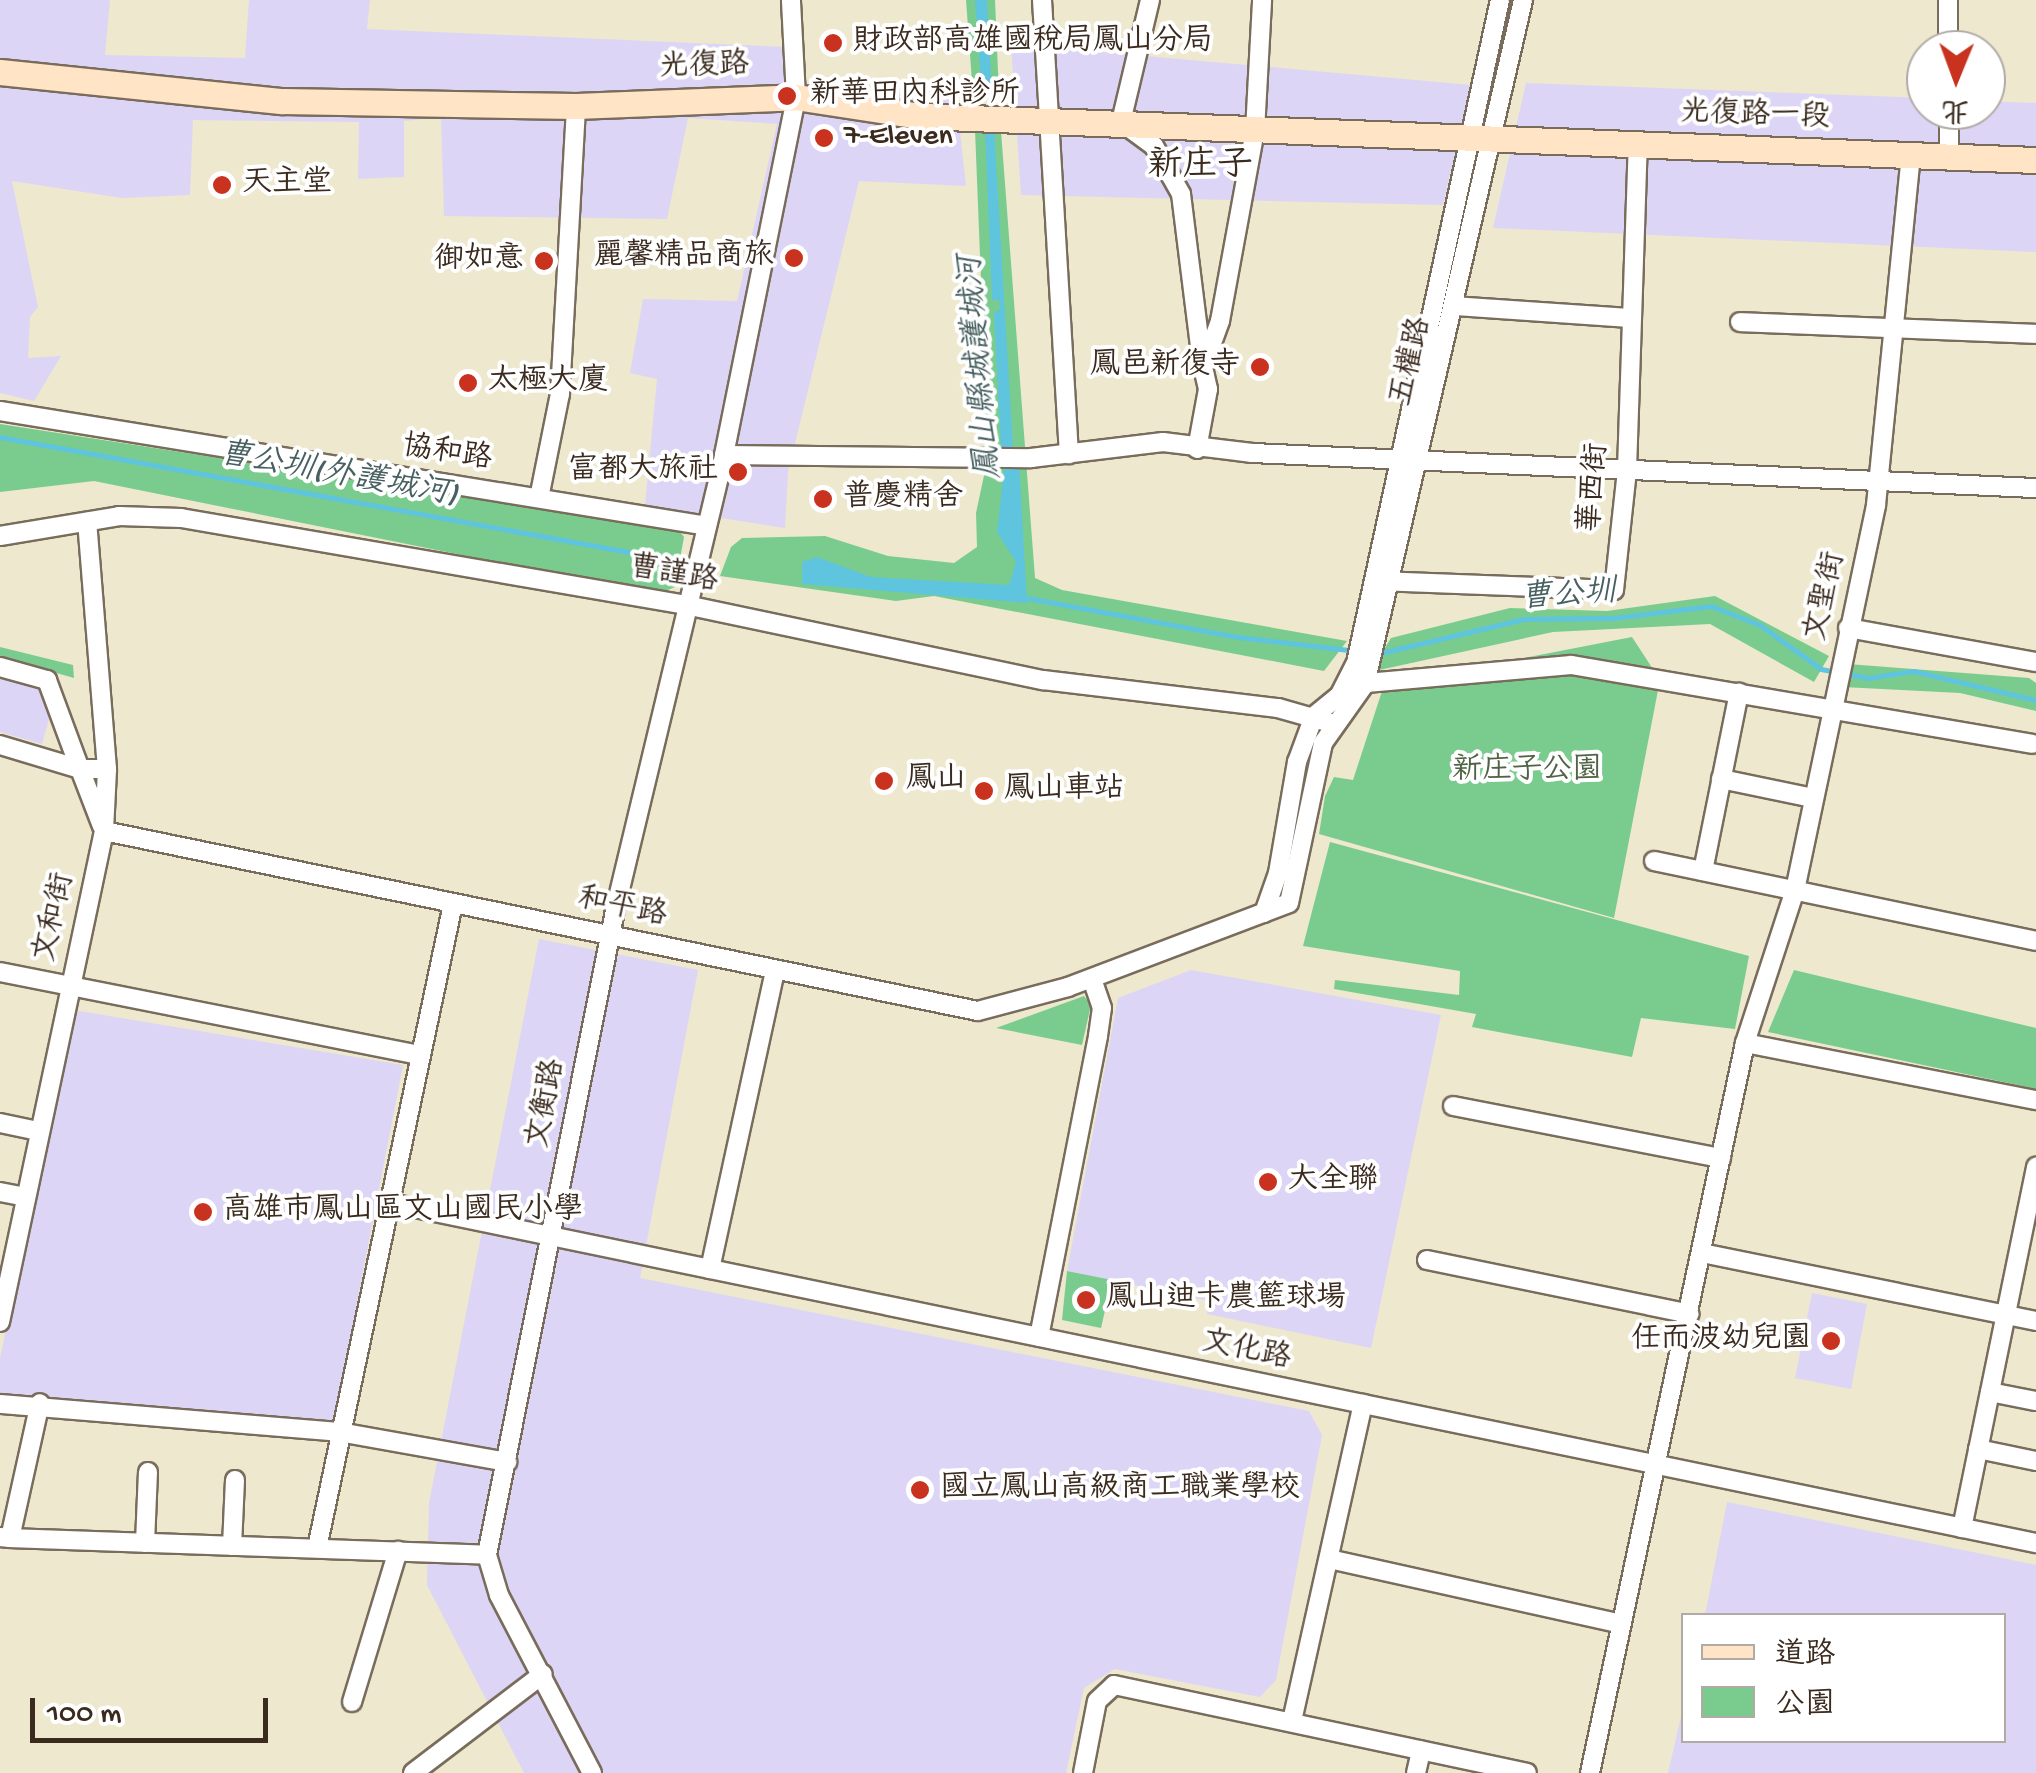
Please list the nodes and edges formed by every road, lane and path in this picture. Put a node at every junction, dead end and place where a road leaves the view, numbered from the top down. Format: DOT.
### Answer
graph roads {
  1 [pos="791,0"];
  2 [pos="1042,0"];
  3 [pos="1150,0"];
  4 [pos="1262,0"];
  5 [pos="1500,0"];
  6 [pos="1523,0"];
  7 [pos="1948,0"];
  8 [pos="1948,30"];
  9 [pos="0,72"];
  10 [pos="796,97"];
  11 [pos="576,106"];
  12 [pos="1051,121"];
  13 [pos="1121,122"];
  14 [pos="1949,130"];
  15 [pos="1255,131"];
  16 [pos="1481,138"];
  17 [pos="1638,145"];
  18 [pos="1910,155"];
  19 [pos="1949,157"];
  20 [pos="2036,160"];
  21 [pos="1454,306"];
  22 [pos="1632,318"];
  23 [pos="1740,322"];
  24 [pos="1895,328"];
  25 [pos="2036,334"];
  26 [pos="1203,368"];
  27 [pos="0,411"];
  28 [pos="1197,448"];
  29 [pos="1069,454"];
  30 [pos="724,455"];
  31 [pos="1398,458"];
  32 [pos="1419,460"];
  33 [pos="1627,470"];
  34 [pos="1880,478"];
  35 [pos="2036,488"];
  36 [pos="539,498"];
  37 [pos="87,522"];
  38 [pos="708,526"];
  39 [pos="0,536"];
  40 [pos="1368,581"];
  41 [pos="1390,582"];
  42 [pos="686,605"];
  43 [pos="1848,628"];
  44 [pos="1369,636"];
  45 [pos="2036,662"];
  46 [pos="0,667"];
  47 [pos="1358,678"];
  48 [pos="1739,692"];
  49 [pos="1831,710"];
  50 [pos="1314,716"];
  51 [pos="1334,724"];
  52 [pos="2032,744"];
  53 [pos="0,745"];
  54 [pos="80,769"];
  55 [pos="107,769"];
  56 [pos="1721,779"];
  57 [pos="1814,798"];
  58 [pos="104,831"];
  59 [pos="1654,861"];
  60 [pos="1703,871"];
  61 [pos="1795,890"];
  62 [pos="453,904"];
  63 [pos="1264,913"];
  64 [pos="610,934"];
  65 [pos="2036,941"];
  66 [pos="775,970"];
  67 [pos="0,972"];
  68 [pos="1092,979"];
  69 [pos="68,984"];
  70 [pos="1746,1043"];
  71 [pos="420,1056"];
  72 [pos="2036,1100"];
  73 [pos="1453,1106"];
  74 [pos="0,1122"];
  75 [pos="39,1131"];
  76 [pos="1721,1158"];
  77 [pos="2036,1166"];
  78 [pos="0,1192"];
  79 [pos="25,1197"];
  80 [pos="386,1202"];
  81 [pos="550,1233"];
  82 [pos="1702,1253"];
  83 [pos="1427,1260"];
  84 [pos="710,1269"];
  85 [pos="4,1286"];
  86 [pos="1690,1314"];
  87 [pos="2006,1315"];
  88 [pos="2036,1321"];
  89 [pos="0,1322"];
  90 [pos="1039,1337"];
  91 [pos="1990,1392"];
  92 [pos="2036,1401"];
  93 [pos="40,1403"];
  94 [pos="0,1404"];
  95 [pos="1363,1404"];
  96 [pos="339,1432"];
  97 [pos="1978,1449"];
  98 [pos="507,1462"];
  99 [pos="2036,1462"];
  100 [pos="1659,1465"];
  101 [pos="148,1472"];
  102 [pos="235,1480"];
  103 [pos="1962,1528"];
  104 [pos="5,1537"];
  105 [pos="146,1543"];
  106 [pos="2036,1543"];
  107 [pos="232,1546"];
  108 [pos="317,1548"];
  109 [pos="398,1551"];
  110 [pos="487,1555"];
  111 [pos="1329,1559"];
  112 [pos="1621,1624"];
  113 [pos="543,1674"];
  114 [pos="352,1702"];
  115 [pos="1292,1721"];
  116 [pos="1421,1751"];
  117 [pos="413,1773"];
  118 [pos="591,1773"];
  119 [pos="1083,1773"];
  120 [pos="1416,1773"];
  121 [pos="1527,1773"];
  122 [pos="1590,1773"];
  1 -- 10 [label="street, 文衡路"];
  2 -- 12 [label="street"];
  3 -- 13 [label="street"];
  4 -- 15 [label="street"];
  5 -- 16 [label="street, 五權路"];
  6 -- 16 [label="street, 五權路"];
  7 -- 8 [label="street"];
  9 -- 11 [label="street, 光復路"];
  10 -- 11 [label="street, 光復路"];
  10 -- 12 [label="street, 光復路"];
  10 -- 30 [label="street, 文衡路"];
  11 -- 36 [label="street"];
  12 -- 13 [label="street, 光復路"];
  12 -- 29 [label="street"];
  13 -- 15 [label="street, 光復路"];
  13 -- 26 [label="street"];
  14 -- 19 [label="street"];
  15 -- 16 [label="street, 光復路"];
  15 -- 26 [label="street"];
  16 -- 17 [label="street, 光復路一段"];
  16 -- 21 [label="street, 五權路"];
  16 -- 31 [label="street, 五權路"];
  17 -- 18 [label="street, 光復路一段"];
  17 -- 22 [label="street, 華西街"];
  18 -- 19 [label="street, 光復路一段"];
  18 -- 24 [label="street, 文聖街"];
  19 -- 20 [label="street, 光復路一段"];
  21 -- 22 [label="street"];
  21 -- 32 [label="street, 五權路"];
  22 -- 33 [label="street, 華西街"];
  23 -- 24 [label="street"];
  24 -- 25 [label="street"];
  24 -- 34 [label="street, 文聖街"];
  26 -- 28 [label="street"];
  27 -- 36 [label="street, 協和路"];
  28 -- 29 [label="street"];
  28 -- 31 [label="street"];
  29 -- 30 [label="street"];
  30 -- 38 [label="street, 文衡路"];
  31 -- 32 [label="street"];
  31 -- 40 [label="street, 五權路"];
  32 -- 33 [label="street"];
  32 -- 41 [label="street, 五權路"];
  33 -- 34 [label="street"];
  33 -- 41 [label="street, 華西街"];
  34 -- 35 [label="street"];
  34 -- 43 [label="street, 文聖街"];
  36 -- 38 [label="street, 協和路"];
  37 -- 39 [label="street, 曹謹路"];
  37 -- 42 [label="street, 曹謹路"];
  37 -- 55 [label="street, 文和街"];
  38 -- 42 [label="street, 文衡路"];
  40 -- 41 [label="street, 華西街"];
  40 -- 44 [label="street, 五權路"];
  41 -- 44 [label="street, 五權路"];
  42 -- 50 [label="street, 曹謹路"];
  42 -- 64 [label="street, 文衡路"];
  43 -- 45 [label="street"];
  43 -- 49 [label="street, 文聖街"];
  44 -- 47 [label="street, 五權路"];
  46 -- 54 [label="street"];
  47 -- 48 [label="street"];
  47 -- 50 [label="street"];
  47 -- 51 [label="street, 五權路"];
  48 -- 49 [label="street"];
  48 -- 56 [label="street"];
  49 -- 52 [label="street"];
  49 -- 57 [label="street, 文聖街"];
  50 -- 51 [label="street, 曹謹路"];
  50 -- 63 [label="street"];
  51 -- 63 [label="street, 和平路"];
  53 -- 54 [label="street"];
  54 -- 55 [label="street"];
  54 -- 58 [label="street"];
  55 -- 58 [label="street, 文和街"];
  56 -- 57 [label="street"];
  56 -- 60 [label="street"];
  57 -- 61 [label="street, 文聖街"];
  58 -- 62 [label="street, 和平路"];
  58 -- 69 [label="street, 文和街"];
  59 -- 60 [label="street"];
  60 -- 61 [label="street"];
  61 -- 65 [label="street"];
  61 -- 70 [label="street, 文聖街"];
  62 -- 64 [label="street, 和平路"];
  62 -- 71 [label="street"];
  63 -- 68 [label="street, 和平路"];
  64 -- 66 [label="street, 和平路"];
  64 -- 81 [label="street, 文衡路"];
  66 -- 68 [label="street, 和平路"];
  66 -- 84 [label="street"];
  67 -- 69 [label="street"];
  68 -- 90 [label="street"];
  69 -- 71 [label="street"];
  69 -- 75 [label="street, 文和街"];
  70 -- 72 [label="street"];
  70 -- 76 [label="street, 文聖街"];
  71 -- 80 [label="street"];
  73 -- 76 [label="street"];
  74 -- 75 [label="street"];
  75 -- 79 [label="street, 文和街"];
  76 -- 82 [label="street, 文聖街"];
  77 -- 87 [label="street"];
  78 -- 79 [label="street"];
  79 -- 85 [label="street, 文和街"];
  80 -- 81 [label="street, 文化路"];
  80 -- 96 [label="street"];
  81 -- 84 [label="street, 文化路"];
  81 -- 98 [label="street, 文衡路"];
  82 -- 86 [label="street, 文聖街"];
  82 -- 87 [label="street"];
  83 -- 86 [label="street"];
  84 -- 90 [label="street, 文化路"];
  85 -- 89 [label="street, 文和街"];
  86 -- 100 [label="street, 文聖街"];
  87 -- 88 [label="street"];
  87 -- 91 [label="street"];
  90 -- 95 [label="street, 文化路"];
  91 -- 92 [label="street"];
  91 -- 97 [label="street"];
  93 -- 94 [label="street"];
  93 -- 96 [label="street"];
  93 -- 104 [label="street"];
  95 -- 100 [label="street, 文化路"];
  95 -- 111 [label="street"];
  96 -- 98 [label="street"];
  96 -- 108 [label="street"];
  97 -- 99 [label="street"];
  97 -- 103 [label="street"];
  98 -- 110 [label="street, 文衡路"];
  100 -- 103 [label="street, 文化路"];
  100 -- 112 [label="street, 文聖街"];
  101 -- 105 [label="street"];
  102 -- 107 [label="street"];
  103 -- 106 [label="street, 文化路"];
  104 -- 105 [label="street"];
  105 -- 107 [label="street"];
  107 -- 108 [label="street"];
  108 -- 109 [label="street"];
  109 -- 110 [label="street"];
  109 -- 114 [label="street"];
  110 -- 113 [label="street"];
  111 -- 112 [label="street"];
  111 -- 115 [label="street"];
  112 -- 122 [label="street, 文聖街"];
  113 -- 117 [label="street"];
  113 -- 118 [label="street"];
  115 -- 116 [label="street"];
  115 -- 119 [label="street"];
  116 -- 120 [label="street"];
  116 -- 121 [label="street"];
}
